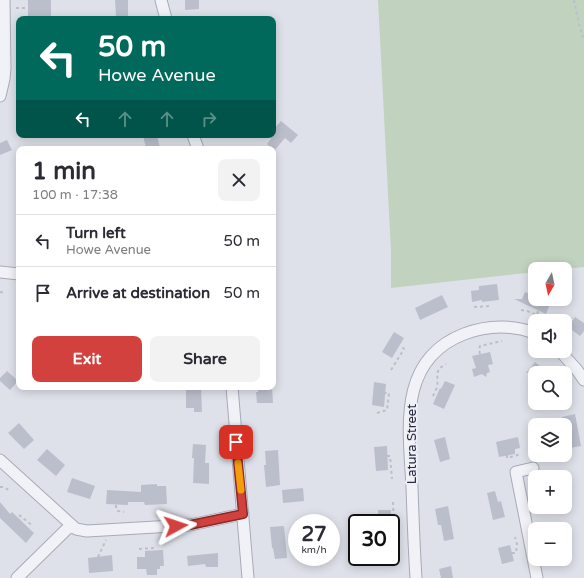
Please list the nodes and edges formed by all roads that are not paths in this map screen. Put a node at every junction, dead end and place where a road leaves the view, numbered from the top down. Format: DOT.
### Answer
graph roads {
  1 [pos="4,0"];
  2 [pos="161,0"];
  3 [pos="165,16"];
  4 [pos="0,96"];
  5 [pos="0,272"];
  6 [pos="16,274"];
  7 [pos="528,331"];
  8 [pos="566,358"];
  9 [pos="584,380"];
  10 [pos="232,390"];
  11 [pos="0,460"];
  12 [pos="533,468"];
  13 [pos="243,514"];
  14 [pos="71,525"];
  15 [pos="17,578"];
  16 [pos="248,578"];
  17 [pos="416,578"];
  18 [pos="537,578"];
  1 -- 4 [label="street"];
  2 -- 3 [label="street"];
  5 -- 6 [label="street"];
  7 -- 17 [label="street, Latura Street"];
  8 -- 9 [label="street"];
  10 -- 13 [label="street"];
  11 -- 14 [label="street"];
  12 -- 18 [label="street"];
  13 -- 14 [label="street"];
  13 -- 16 [label="street"];
  14 -- 15 [label="street"];
}
